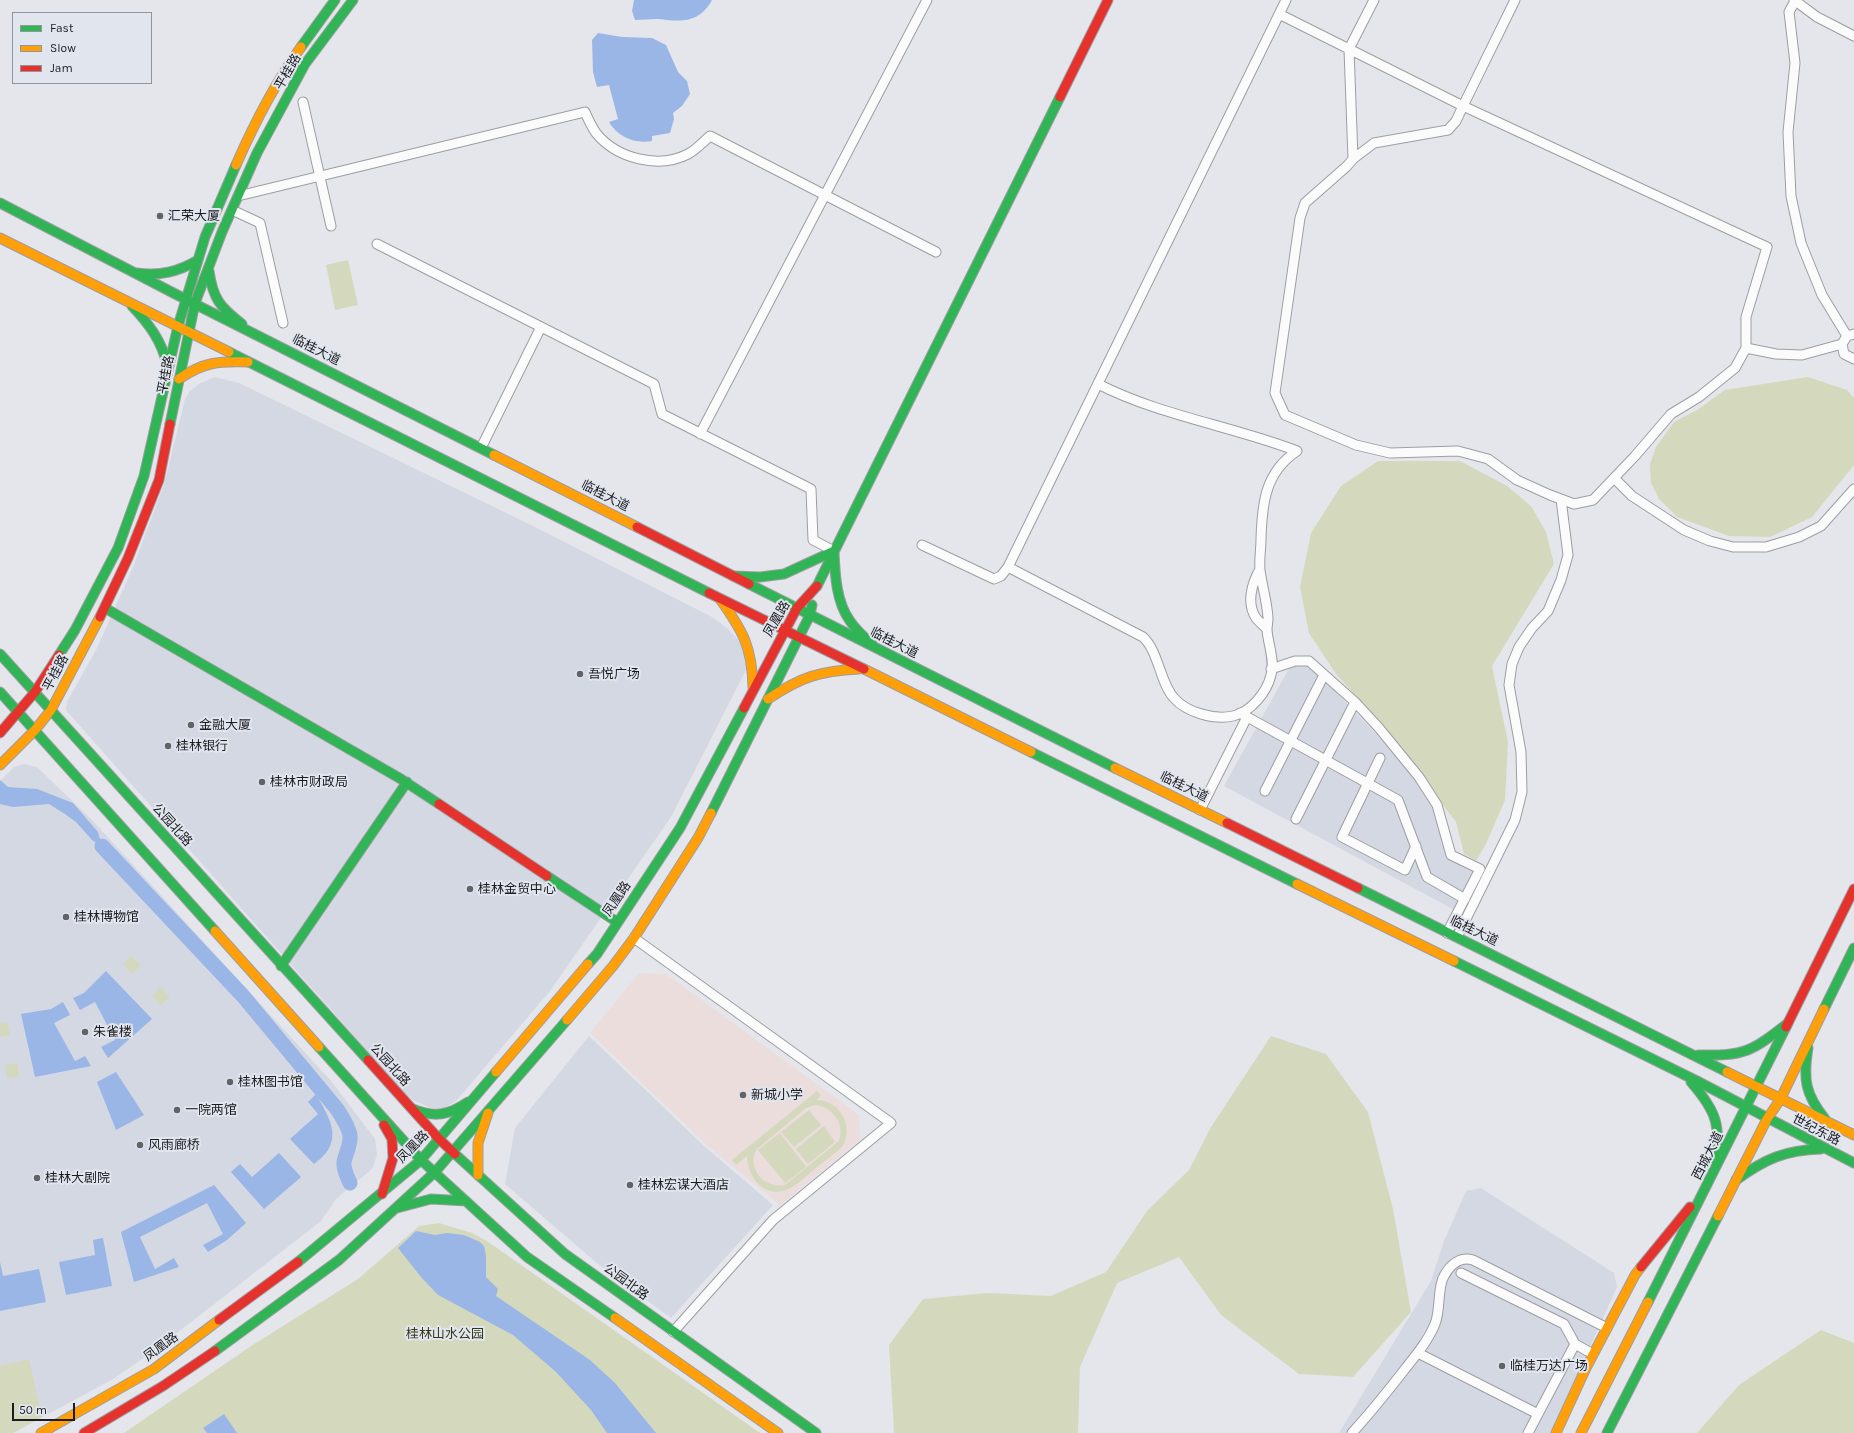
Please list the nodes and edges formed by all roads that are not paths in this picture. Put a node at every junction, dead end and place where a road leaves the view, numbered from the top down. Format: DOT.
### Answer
graph roads {
  1 [pos="335,0"];
  2 [pos="353,0"];
  3 [pos="927,0"];
  4 [pos="1108,0"];
  5 [pos="1286,0"];
  6 [pos="1374,0"];
  7 [pos="1516,0"];
  8 [pos="1794,1"];
  9 [pos="1279,14"];
  10 [pos="1854,36"];
  11 [pos="1349,49"];
  12 [pos="303,102"];
  13 [pos="1463,106"];
  14 [pos="1353,158"];
  15 [pos="320,176"];
  16 [pos="824,195"];
  17 [pos="238,196"];
  18 [pos="0,203"];
  19 [pos="232,210"];
  20 [pos="331,226"];
  21 [pos="0,238"];
  22 [pos="377,244"];
  23 [pos="936,252"];
  24 [pos="198,260"];
  25 [pos="209,268"];
  26 [pos="132,272"];
  27 [pos="185,299"];
  28 [pos="125,300"];
  29 [pos="195,303"];
  30 [pos="282,323"];
  31 [pos="178,326"];
  32 [pos="542,327"];
  33 [pos="188,332"];
  34 [pos="253,332"];
  35 [pos="1850,335"];
  36 [pos="1842,344"];
  37 [pos="1746,348"];
  38 [pos="1854,359"];
  39 [pos="249,362"];
  40 [pos="168,370"];
  41 [pos="179,379"];
  42 [pos="1098,384"];
  43 [pos="700,434"];
  44 [pos="481,448"];
  45 [pos="1614,478"];
  46 [pos="1854,489"];
  47 [pos="1561,499"];
  48 [pos="922,545"];
  49 [pos="834,551"];
  50 [pos="1008,568"];
  51 [pos="1260,569"];
  52 [pos="733,576"];
  53 [pos="817,586"];
  54 [pos="719,597"];
  55 [pos="797,608"];
  56 [pos="104,611"];
  57 [pos="810,614"];
  58 [pos="1267,629"];
  59 [pos="785,630"];
  60 [pos="798,638"];
  61 [pos="877,648"];
  62 [pos="0,654"];
  63 [pos="862,669"];
  64 [pos="1272,669"];
  65 [pos="1324,675"];
  66 [pos="753,690"];
  67 [pos="0,692"];
  68 [pos="35,692"];
  69 [pos="767,699"];
  70 [pos="1355,702"];
  71 [pos="51,710"];
  72 [pos="18,712"];
  73 [pos="1243,715"];
  74 [pos="35,730"];
  75 [pos="0,733"];
  76 [pos="1380,758"];
  77 [pos="0,765"];
  78 [pos="1369,783"];
  79 [pos="402,784"];
  80 [pos="1265,791"];
  81 [pos="1200,810"];
  82 [pos="1296,819"];
  83 [pos="1416,846"];
  84 [pos="1854,889"];
  85 [pos="1465,899"];
  86 [pos="615,925"];
  87 [pos="1447,933"];
  88 [pos="1457,937"];
  89 [pos="634,938"];
  90 [pos="1854,948"];
  91 [pos="279,964"];
  92 [pos="1790,1022"];
  93 [pos="1811,1036"];
  94 [pos="1692,1054"];
  95 [pos="1684,1075"];
  96 [pos="1757,1087"];
  97 [pos="474,1097"];
  98 [pos="1780,1100"];
  99 [pos="374,1107"];
  100 [pos="411,1108"];
  101 [pos="1746,1109"];
  102 [pos="489,1110"];
  103 [pos="1767,1119"];
  104 [pos="1827,1123"];
  105 [pos="1854,1135"];
  106 [pos="439,1139"];
  107 [pos="1824,1149"];
  108 [pos="453,1152"];
  109 [pos="421,1160"];
  110 [pos="1854,1163"];
  111 [pos="1716,1169"];
  112 [pos="435,1172"];
  113 [pos="478,1175"];
  114 [pos="1736,1180"];
  115 [pos="1706,1189"];
  116 [pos="382,1194"];
  117 [pos="466,1201"];
  118 [pos="395,1208"];
  119 [pos="1461,1273"];
  120 [pos="1607,1328"];
  121 [pos="673,1332"];
  122 [pos="1575,1344"];
  123 [pos="1418,1353"];
  124 [pos="1593,1354"];
  125 [pos="1538,1414"];
  126 [pos="41,1433"];
  127 [pos="84,1433"];
  128 [pos="778,1433"];
  129 [pos="816,1433"];
  130 [pos="1352,1433"];
  131 [pos="1528,1433"];
  132 [pos="1556,1433"];
  133 [pos="1581,1433"];
  134 [pos="1607,1433"];
  1 -- 24 [label="main road, 平桂路"];
  2 -- 17 [label="main road, 平桂路"];
  3 -- 16 [label="street"];
  4 -- 49 [label="main road"];
  5 -- 9 [label="street"];
  6 -- 11 [label="street"];
  7 -- 13 [label="street"];
  8 -- 10 [label="street"];
  8 -- 35 [label="street"];
  9 -- 11 [label="street"];
  9 -- 42 [label="street"];
  11 -- 13 [label="street"];
  11 -- 14 [label="street"];
  12 -- 15 [label="street"];
  13 -- 14 [label="street"];
  13 -- 37 [label="street"];
  14 -- 47 [label="street"];
  15 -- 16 [label="street"];
  15 -- 17 [label="street"];
  15 -- 20 [label="street"];
  16 -- 23 [label="street"];
  16 -- 43 [label="street"];
  17 -- 19 [label="main road, 平桂路"];
  18 -- 26 [label="main road, 临桂大道"];
  19 -- 25 [label="main road, 平桂路"];
  19 -- 30 [label="street"];
  21 -- 28 [label="main road"];
  22 -- 32 [label="street"];
  24 -- 26 [label="main road"];
  24 -- 27 [label="main road, 平桂路"];
  25 -- 29 [label="main road, 平桂路"];
  25 -- 34 [label="main road"];
  26 -- 27 [label="main road, 临桂大道"];
  27 -- 29 [label="main road, 临桂大道"];
  27 -- 31 [label="main road, 平桂路"];
  28 -- 31 [label="main road"];
  28 -- 40 [label="main road"];
  29 -- 33 [label="main road, 平桂路"];
  29 -- 34 [label="main road, 临桂大道"];
  31 -- 33 [label="main road"];
  31 -- 40 [label="main road, 平桂路"];
  32 -- 43 [label="street"];
  32 -- 44 [label="street"];
  33 -- 39 [label="main road"];
  33 -- 41 [label="main road, 平桂路"];
  34 -- 44 [label="main road, 临桂大道"];
  35 -- 36 [label="street"];
  36 -- 37 [label="street"];
  36 -- 38 [label="street"];
  37 -- 45 [label="street"];
  39 -- 41 [label="main road"];
  39 -- 54 [label="main road"];
  40 -- 68 [label="main road, 平桂路"];
  41 -- 56 [label="main road, 平桂路"];
  42 -- 50 [label="street"];
  42 -- 51 [label="street"];
  43 -- 49 [label="street"];
  44 -- 52 [label="main road, 临桂大道"];
  45 -- 46 [label="street"];
  45 -- 47 [label="street"];
  47 -- 88 [label="street"];
  48 -- 50 [label="street"];
  49 -- 52 [label="main road"];
  49 -- 53 [label="main road"];
  49 -- 61 [label="main road"];
  50 -- 73 [label="street"];
  51 -- 58 [label="street"];
  51 -- 58 [label="street"];
  52 -- 55 [label="main road, 临桂大道"];
  53 -- 55 [label="main road, 凤凰路"];
  53 -- 57 [label="main road, 凤凰路"];
  54 -- 59 [label="main road"];
  54 -- 66 [label="main road"];
  55 -- 57 [label="main road, 临桂大道"];
  55 -- 59 [label="main road, 凤凰路"];
  56 -- 71 [label="main road, 平桂路"];
  56 -- 79 [label="main road"];
  57 -- 60 [label="main road, 凤凰路"];
  57 -- 61 [label="main road, 临桂大道"];
  58 -- 64 [label="street"];
  59 -- 60 [label="main road"];
  59 -- 66 [label="main road, 凤凰路"];
  60 -- 63 [label="main road"];
  60 -- 69 [label="main road, 凤凰路"];
  61 -- 81 [label="main road, 临桂大道"];
  62 -- 68 [label="main road, 公园北路"];
  63 -- 69 [label="main road"];
  63 -- 95 [label="main road"];
  64 -- 65 [label="street"];
  64 -- 73 [label="street"];
  65 -- 70 [label="street"];
  65 -- 80 [label="street"];
  66 -- 86 [label="main road, 凤凰路"];
  67 -- 72 [label="main road"];
  68 -- 71 [label="main road, 公园北路"];
  68 -- 72 [label="main road, 平桂路"];
  69 -- 89 [label="main road, 凤凰路"];
  70 -- 82 [label="street"];
  70 -- 85 [label="street"];
  71 -- 74 [label="main road, 平桂路"];
  71 -- 91 [label="main road, 公园北路"];
  72 -- 74 [label="main road"];
  72 -- 75 [label="main road, 平桂路"];
  73 -- 78 [label="street"];
  73 -- 81 [label="street"];
  74 -- 77 [label="main road, 平桂路"];
  74 -- 99 [label="main road"];
  76 -- 78 [label="street"];
  78 -- 83 [label="street"];
  78 -- 83 [label="street"];
  79 -- 86 [label="main road"];
  79 -- 91 [label="main road"];
  81 -- 87 [label="main road, 临桂大道"];
  83 -- 85 [label="street"];
  84 -- 92 [label="main road, 西城大道"];
  85 -- 87 [label="street"];
  86 -- 97 [label="main road, 凤凰路"];
  87 -- 88 [label="main road, 临桂大道"];
  88 -- 94 [label="main road, 临桂大道"];
  89 -- 102 [label="main road, 凤凰路"];
  89 -- 121 [label="street"];
  90 -- 93 [label="main road"];
  91 -- 100 [label="main road, 公园北路"];
  92 -- 94 [label="main road"];
  92 -- 96 [label="main road, 西城大道"];
  93 -- 98 [label="main road"];
  93 -- 104 [label="main road"];
  94 -- 96 [label="main road, 临桂大道"];
  95 -- 101 [label="main road"];
  95 -- 111 [label="main road"];
  96 -- 98 [label="main road, 临桂大道"];
  96 -- 101 [label="main road, 西城大道"];
  97 -- 100 [label="main road"];
  97 -- 106 [label="main road, 凤凰路"];
  98 -- 103 [label="main road"];
  98 -- 104 [label="main road, 世纪东路"];
  99 -- 109 [label="main road"];
  99 -- 116 [label="main road"];
  100 -- 106 [label="main road, 公园北路"];
  101 -- 103 [label="main road"];
  101 -- 111 [label="main road, 西城大道"];
  102 -- 108 [label="main road, 凤凰路"];
  102 -- 113 [label="main road"];
  103 -- 107 [label="main road, 世纪东路"];
  103 -- 114 [label="main road"];
  104 -- 105 [label="main road, 世纪东路"];
  106 -- 108 [label="main road, 公园北路"];
  106 -- 109 [label="main road, 凤凰路"];
  107 -- 110 [label="main road, 世纪东路"];
  107 -- 114 [label="main road"];
  108 -- 112 [label="main road, 凤凰路"];
  108 -- 113 [label="main road, 公园北路"];
  109 -- 112 [label="main road"];
  109 -- 116 [label="main road, 凤凰路"];
  111 -- 115 [label="main road, 西城大道"];
  112 -- 117 [label="main road"];
  112 -- 118 [label="main road, 凤凰路"];
  113 -- 121 [label="main road, 公园北路"];
  114 -- 134 [label="main road"];
  115 -- 120 [label="main road"];
  115 -- 133 [label="main road, 西城大道"];
  116 -- 126 [label="main road, 凤凰路"];
  117 -- 118 [label="main road"];
  117 -- 128 [label="main road"];
  118 -- 127 [label="main road, 凤凰路"];
  119 -- 122 [label="street"];
  120 -- 123 [label="street"];
  120 -- 124 [label="main road"];
  121 -- 129 [label="main road, 公园北路"];
  122 -- 124 [label="street"];
  122 -- 125 [label="street"];
  123 -- 125 [label="street"];
  123 -- 130 [label="street"];
  124 -- 132 [label="main road"];
  125 -- 131 [label="street"];
}
